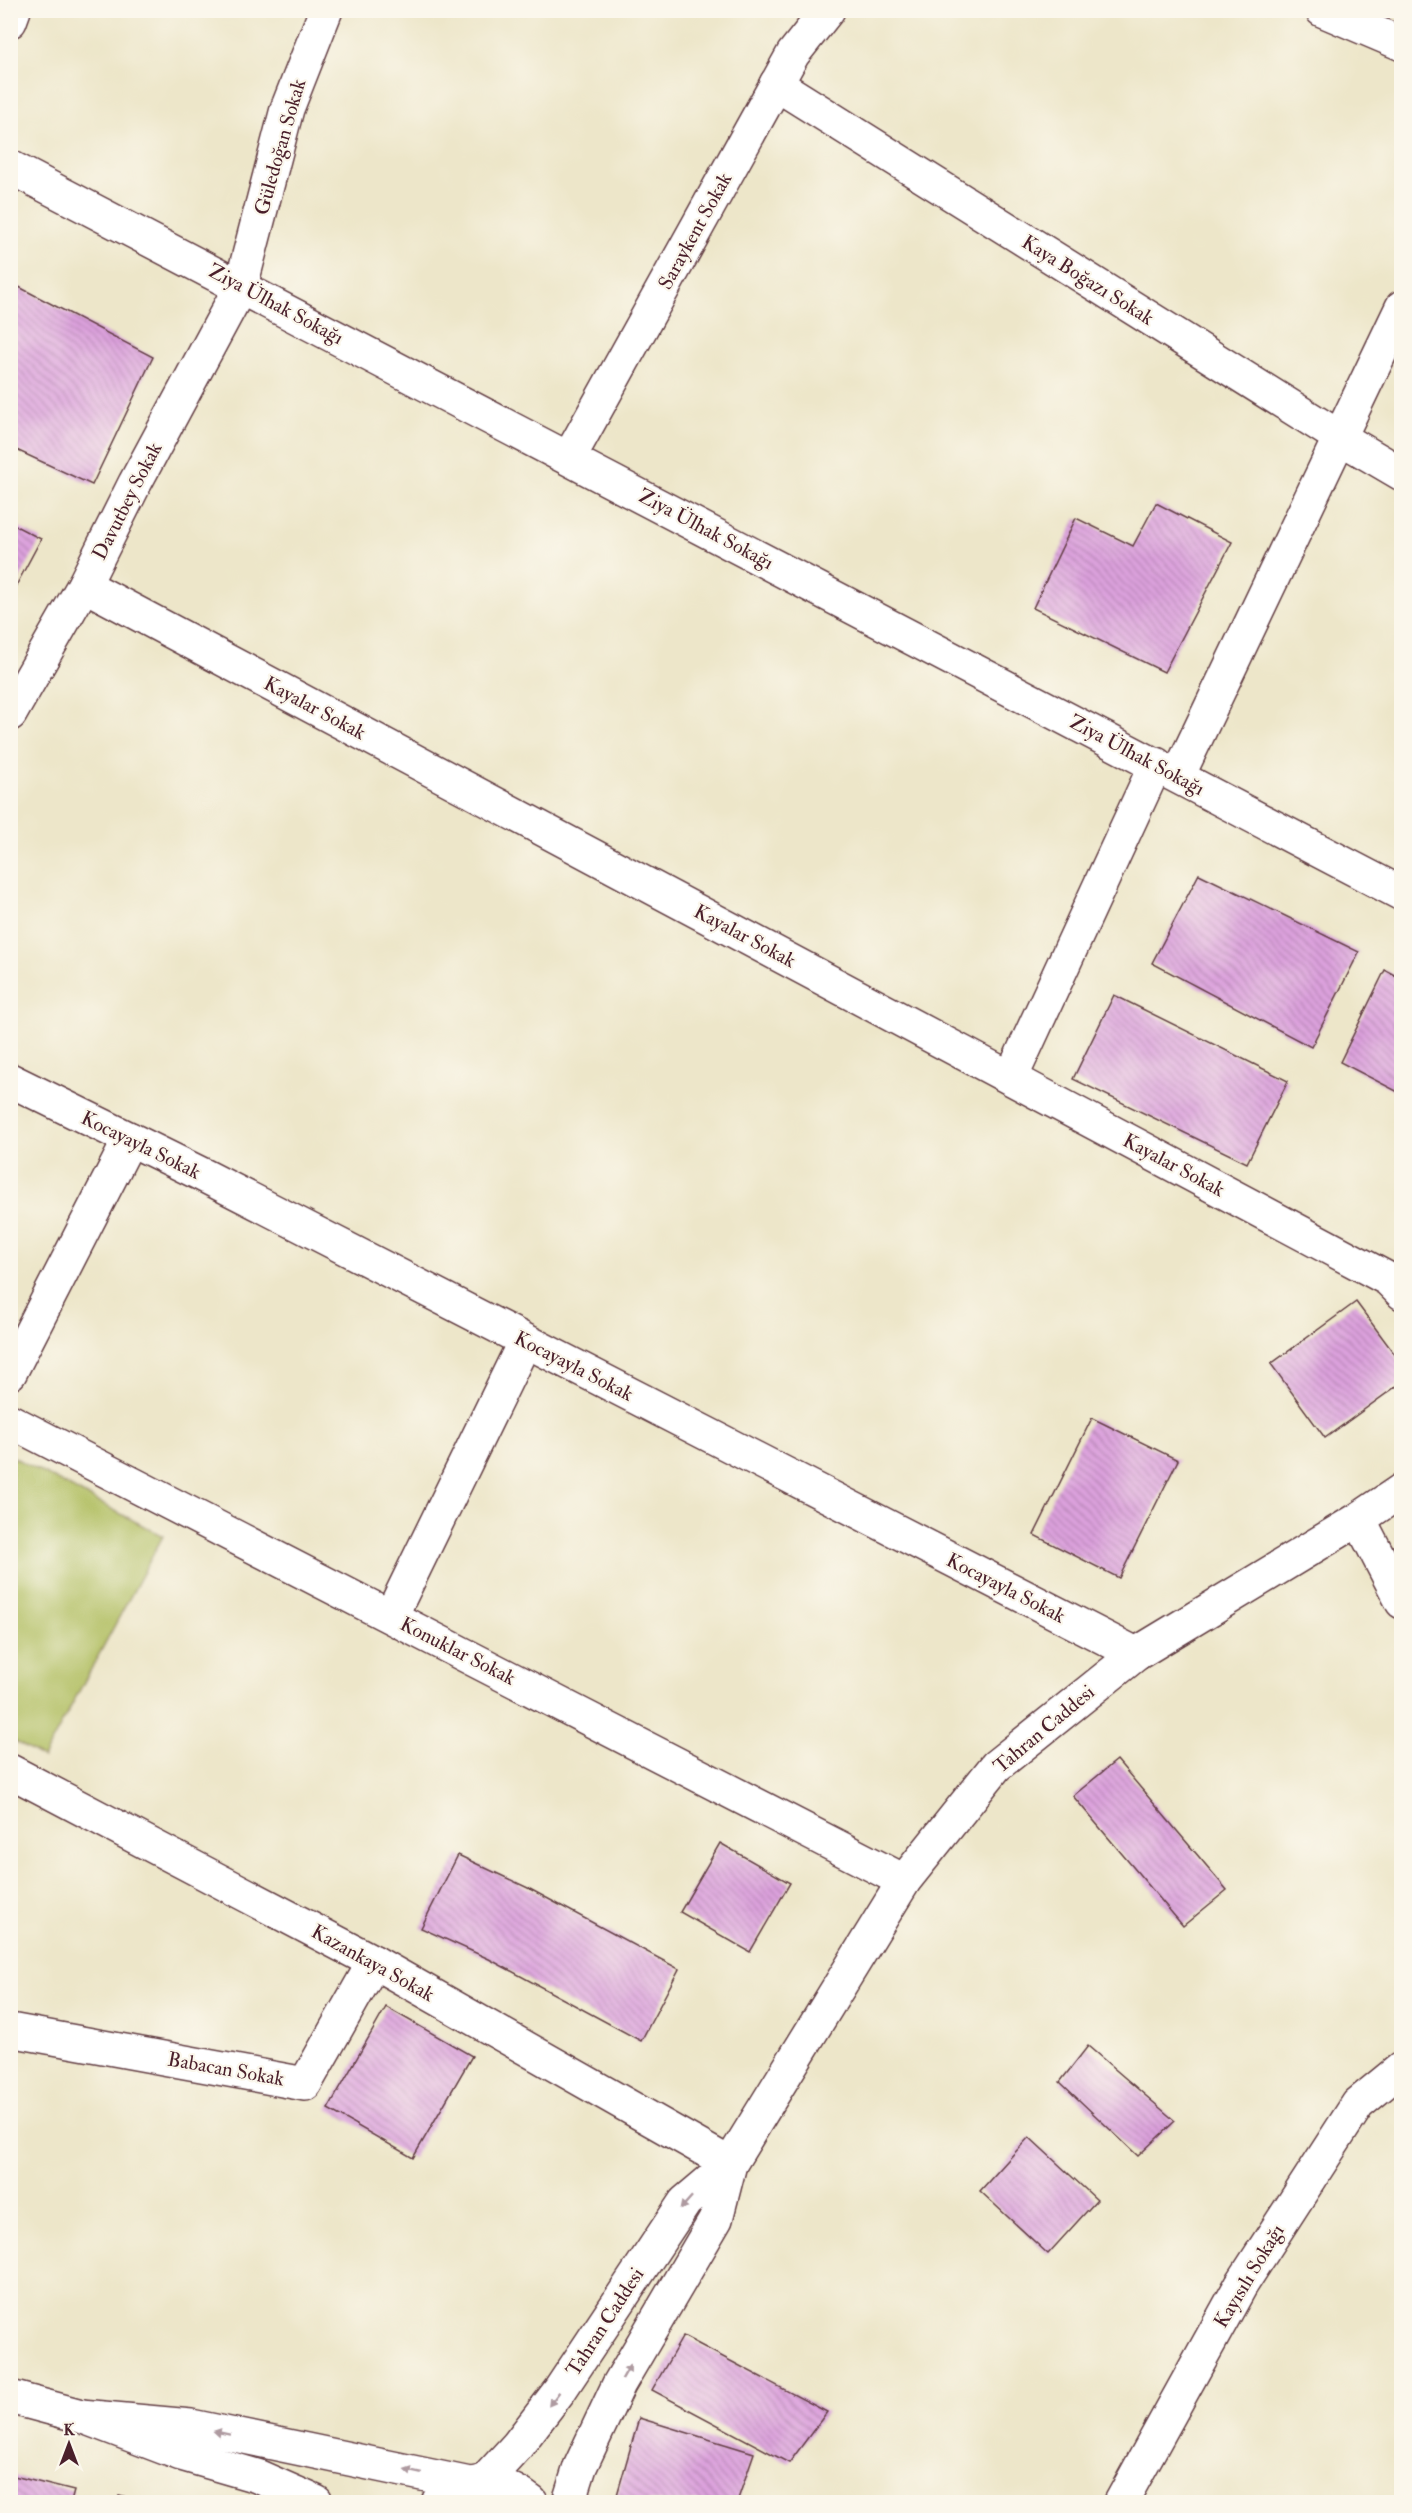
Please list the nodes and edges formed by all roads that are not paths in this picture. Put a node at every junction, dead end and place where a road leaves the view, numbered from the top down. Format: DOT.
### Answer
graph roads {
  1 [pos="14,10"];
  2 [pos="326,10"];
  3 [pos="828,10"];
  4 [pos="1322,10"];
  5 [pos="10,21"];
  6 [pos="1401,44"];
  7 [pos="776,84"];
  8 [pos="10,167"];
  9 [pos="241,286"];
  10 [pos="1401,307"];
  11 [pos="1340,437"];
  12 [pos="569,458"];
  13 [pos="1401,474"];
  14 [pos="84,585"];
  15 [pos="10,714"];
  16 [pos="1167,770"];
  17 [pos="1401,894"];
  18 [pos="1011,1078"];
  19 [pos="10,1080"];
  20 [pos="130,1139"];
  21 [pos="1401,1293"];
  22 [pos="525,1341"];
  23 [pos="10,1373"];
  24 [pos="10,1421"];
  25 [pos="1401,1490"];
  26 [pos="1359,1519"];
  27 [pos="1401,1602"];
  28 [pos="391,1616"];
  29 [pos="1136,1654"];
  30 [pos="10,1771"];
  31 [pos="904,1881"];
  32 [pos="374,1962"];
  33 [pos="10,2030"];
  34 [pos="1401,2068"];
  35 [pos="730,2164"];
  36 [pos="10,2397"];
  37 [pos="81,2416"];
  38 [pos="477,2483"];
  39 [pos="316,2502"];
  40 [pos="438,2502"];
  41 [pos="531,2502"];
  42 [pos="568,2502"];
  43 [pos="1121,2502"];
  1 -- 5 [label="street"];
  2 -- 9 [label="street, Güledoğan Sokak"];
  3 -- 7 [label="street, Saraykent Sokak"];
  4 -- 6 [label="street"];
  7 -- 11 [label="street, Kaya Boğazı Sokak"];
  7 -- 12 [label="street, Saraykent Sokak"];
  8 -- 9 [label="street, Ziya Ülhak Sokağı"];
  9 -- 12 [label="street, Ziya Ülhak Sokağı"];
  9 -- 14 [label="street, Davutbey Sokak"];
  10 -- 11 [label="street"];
  11 -- 13 [label="street, Kaya Boğazı Sokak"];
  11 -- 16 [label="street"];
  12 -- 16 [label="street, Ziya Ülhak Sokağı"];
  14 -- 15 [label="street, Davutbey Sokak"];
  14 -- 18 [label="street, Kayalar Sokak"];
  16 -- 17 [label="street, Ziya Ülhak Sokağı"];
  16 -- 18 [label="street"];
  18 -- 21 [label="street, Kayalar Sokak"];
  19 -- 20 [label="street, Kocayayla Sokak"];
  20 -- 22 [label="street, Kocayayla Sokak"];
  20 -- 23 [label="street"];
  22 -- 28 [label="street"];
  22 -- 29 [label="street, Kocayayla Sokak"];
  24 -- 28 [label="street, Konuklar Sokak"];
  25 -- 26 [label="street, Tahran Caddesi"];
  26 -- 27 [label="street"];
  26 -- 29 [label="street, Tahran Caddesi"];
  28 -- 31 [label="street, Konuklar Sokak"];
  29 -- 31 [label="street, Tahran Caddesi"];
  30 -- 32 [label="street, Kazankaya Sokak"];
  31 -- 35 [label="street, Tahran Caddesi"];
  32 -- 33 [label="street, Babacan Sokak"];
  32 -- 35 [label="street, Kazankaya Sokak"];
  34 -- 43 [label="street, Kayısılı Sokağı"];
  35 -- 38 [label="street, Tahran Caddesi, one-way"];
  42 -- 35 [label="street, Tahran Caddesi, one-way"];
  36 -- 37 [label="street"];
  38 -- 37 [label="street, one-way"];
  37 -- 39 [label="street"];
  38 -- 40 [label="street, Tahran Caddesi"];
  38 -- 41 [label="street"];
}
